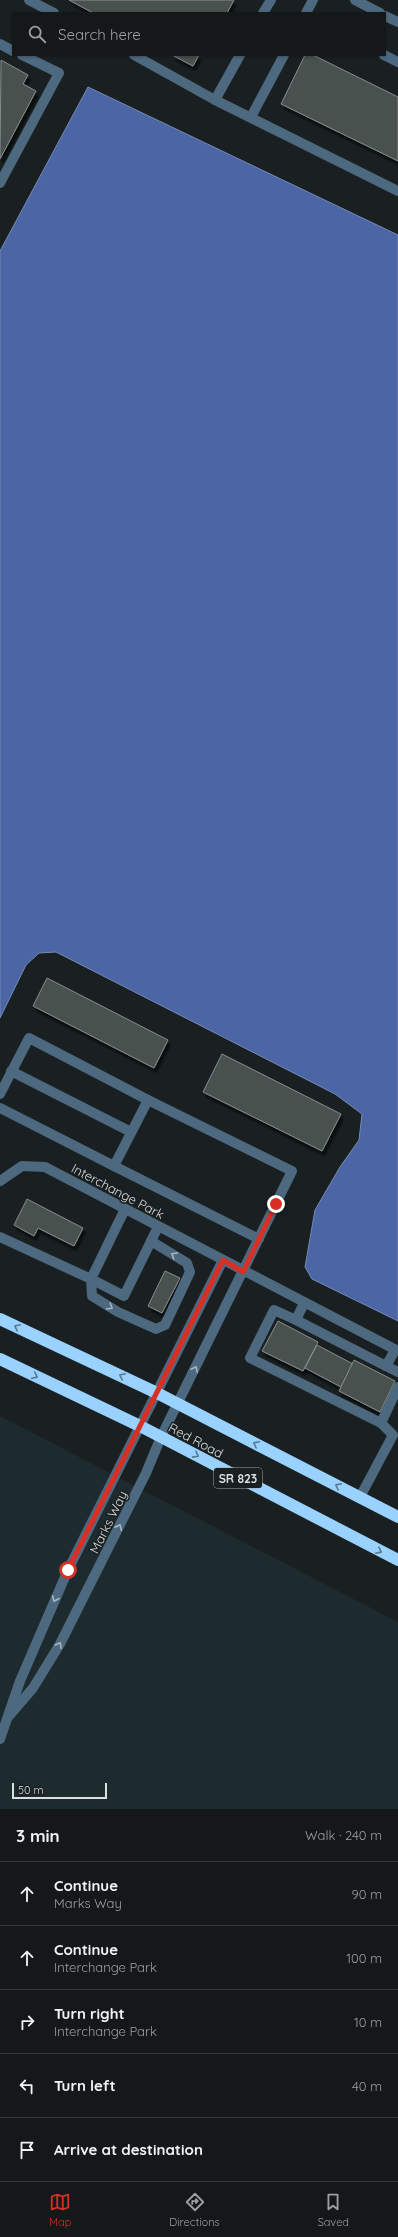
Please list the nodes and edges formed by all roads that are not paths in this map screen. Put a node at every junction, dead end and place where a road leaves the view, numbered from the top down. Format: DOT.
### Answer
graph roads {
  1 [pos="29,0"];
  2 [pos="271,0"];
  3 [pos="313,0"];
  4 [pos="355,0"];
  5 [pos="52,12"];
  6 [pos="265,12"];
  7 [pos="307,12"];
  8 [pos="378,12"];
  9 [pos="386,16"];
  10 [pos="398,22"];
  11 [pos="0,44"];
  12 [pos="12,50"];
  13 [pos="24,56"];
  14 [pos="136,56"];
  15 [pos="239,56"];
  16 [pos="283,56"];
  17 [pos="386,56"];
  18 [pos="398,62"];
  19 [pos="215,100"];
  20 [pos="251,117"];
  21 [pos="0,183"];
  22 [pos="398,191"];
  23 [pos="11,1071"];
  24 [pos="0,1094"];
  25 [pos="148,1100"];
  26 [pos="0,1108"];
  27 [pos="131,1132"];
  28 [pos="114,1166"];
  29 [pos="0,1181"];
  30 [pos="125,1209"];
  31 [pos="158,1227"];
  32 [pos="0,1237"];
  33 [pos="259,1239"];
  34 [pos="151,1241"];
  35 [pos="223,1260"];
  36 [pos="243,1272"];
  37 [pos="91,1278"];
  38 [pos="304,1303"];
  39 [pos="0,1319"];
  40 [pos="296,1320"];
  41 [pos="396,1350"];
  42 [pos="0,1359"];
  43 [pos="386,1366"];
  44 [pos="398,1372"];
  45 [pos="398,1387"];
  46 [pos="157,1393"];
  47 [pos="177,1403"];
  48 [pos="381,1423"];
  49 [pos="140,1426"];
  50 [pos="396,1435"];
  51 [pos="161,1437"];
  52 [pos="360,1497"];
  53 [pos="398,1517"];
  54 [pos="398,1560"];
  55 [pos="8,1716"];
  56 [pos="0,1739"];
  1 -- 5 [label="street"];
  2 -- 6 [label="street"];
  3 -- 7 [label="street"];
  4 -- 8 [label="street"];
  9 -- 10 [label="street"];
  11 -- 12 [label="street"];
  13 -- 21 [label="street"];
  14 -- 19 [label="street"];
  15 -- 19 [label="street"];
  16 -- 20 [label="street"];
  17 -- 18 [label="street"];
  19 -- 20 [label="street"];
  20 -- 22 [label="street"];
  23 -- 24 [label="street"];
  23 -- 25 [label="street"];
  23 -- 27 [label="street"];
  25 -- 27 [label="street"];
  25 -- 33 [label="street"];
  26 -- 28 [label="street"];
  27 -- 28 [label="street"];
  28 -- 33 [label="street"];
  29 -- 30 [label="street, Interchange Park"];
  30 -- 31 [label="street, Interchange Park"];
  30 -- 37 [label="street"];
  31 -- 34 [label="street"];
  31 -- 35 [label="street, Interchange Park"];
  32 -- 37 [label="street"];
  33 -- 36 [label="street"];
  34 -- 37 [label="street"];
  37 -- 34 [label="street, one-way"];
  35 -- 36 [label="street, Interchange Park"];
  35 -- 46 [label="street"];
  36 -- 38 [label="street, Interchange Park"];
  47 -- 36 [label="street, one-way"];
  38 -- 40 [label="street"];
  38 -- 41 [label="street, Interchange Park"];
  46 -- 39 [label="highway, Red Road / SR 823, one-way"];
  40 -- 43 [label="street"];
  40 -- 48 [label="street"];
  41 -- 43 [label="street"];
  42 -- 49 [label="highway, Red Road / SR 823, one-way"];
  43 -- 44 [label="street"];
  45 -- 48 [label="street"];
  46 -- 47 [label="highway, Red Road / SR 823"];
  46 -- 49 [label="street"];
  47 -- 51 [label="street"];
  52 -- 47 [label="highway, Red Road / SR 823, one-way"];
  48 -- 50 [label="street"];
  49 -- 51 [label="highway, Red Road / SR 823"];
  49 -- 55 [label="street, Marks Way, one-way"];
  50 -- 52 [label="street"];
  51 -- 54 [label="highway, Red Road / SR 823, one-way"];
  55 -- 51 [label="street, Marks Way, one-way"];
  52 -- 53 [label="highway, Red Road / SR 823"];
  55 -- 56 [label="street, Marks Way"];
}
